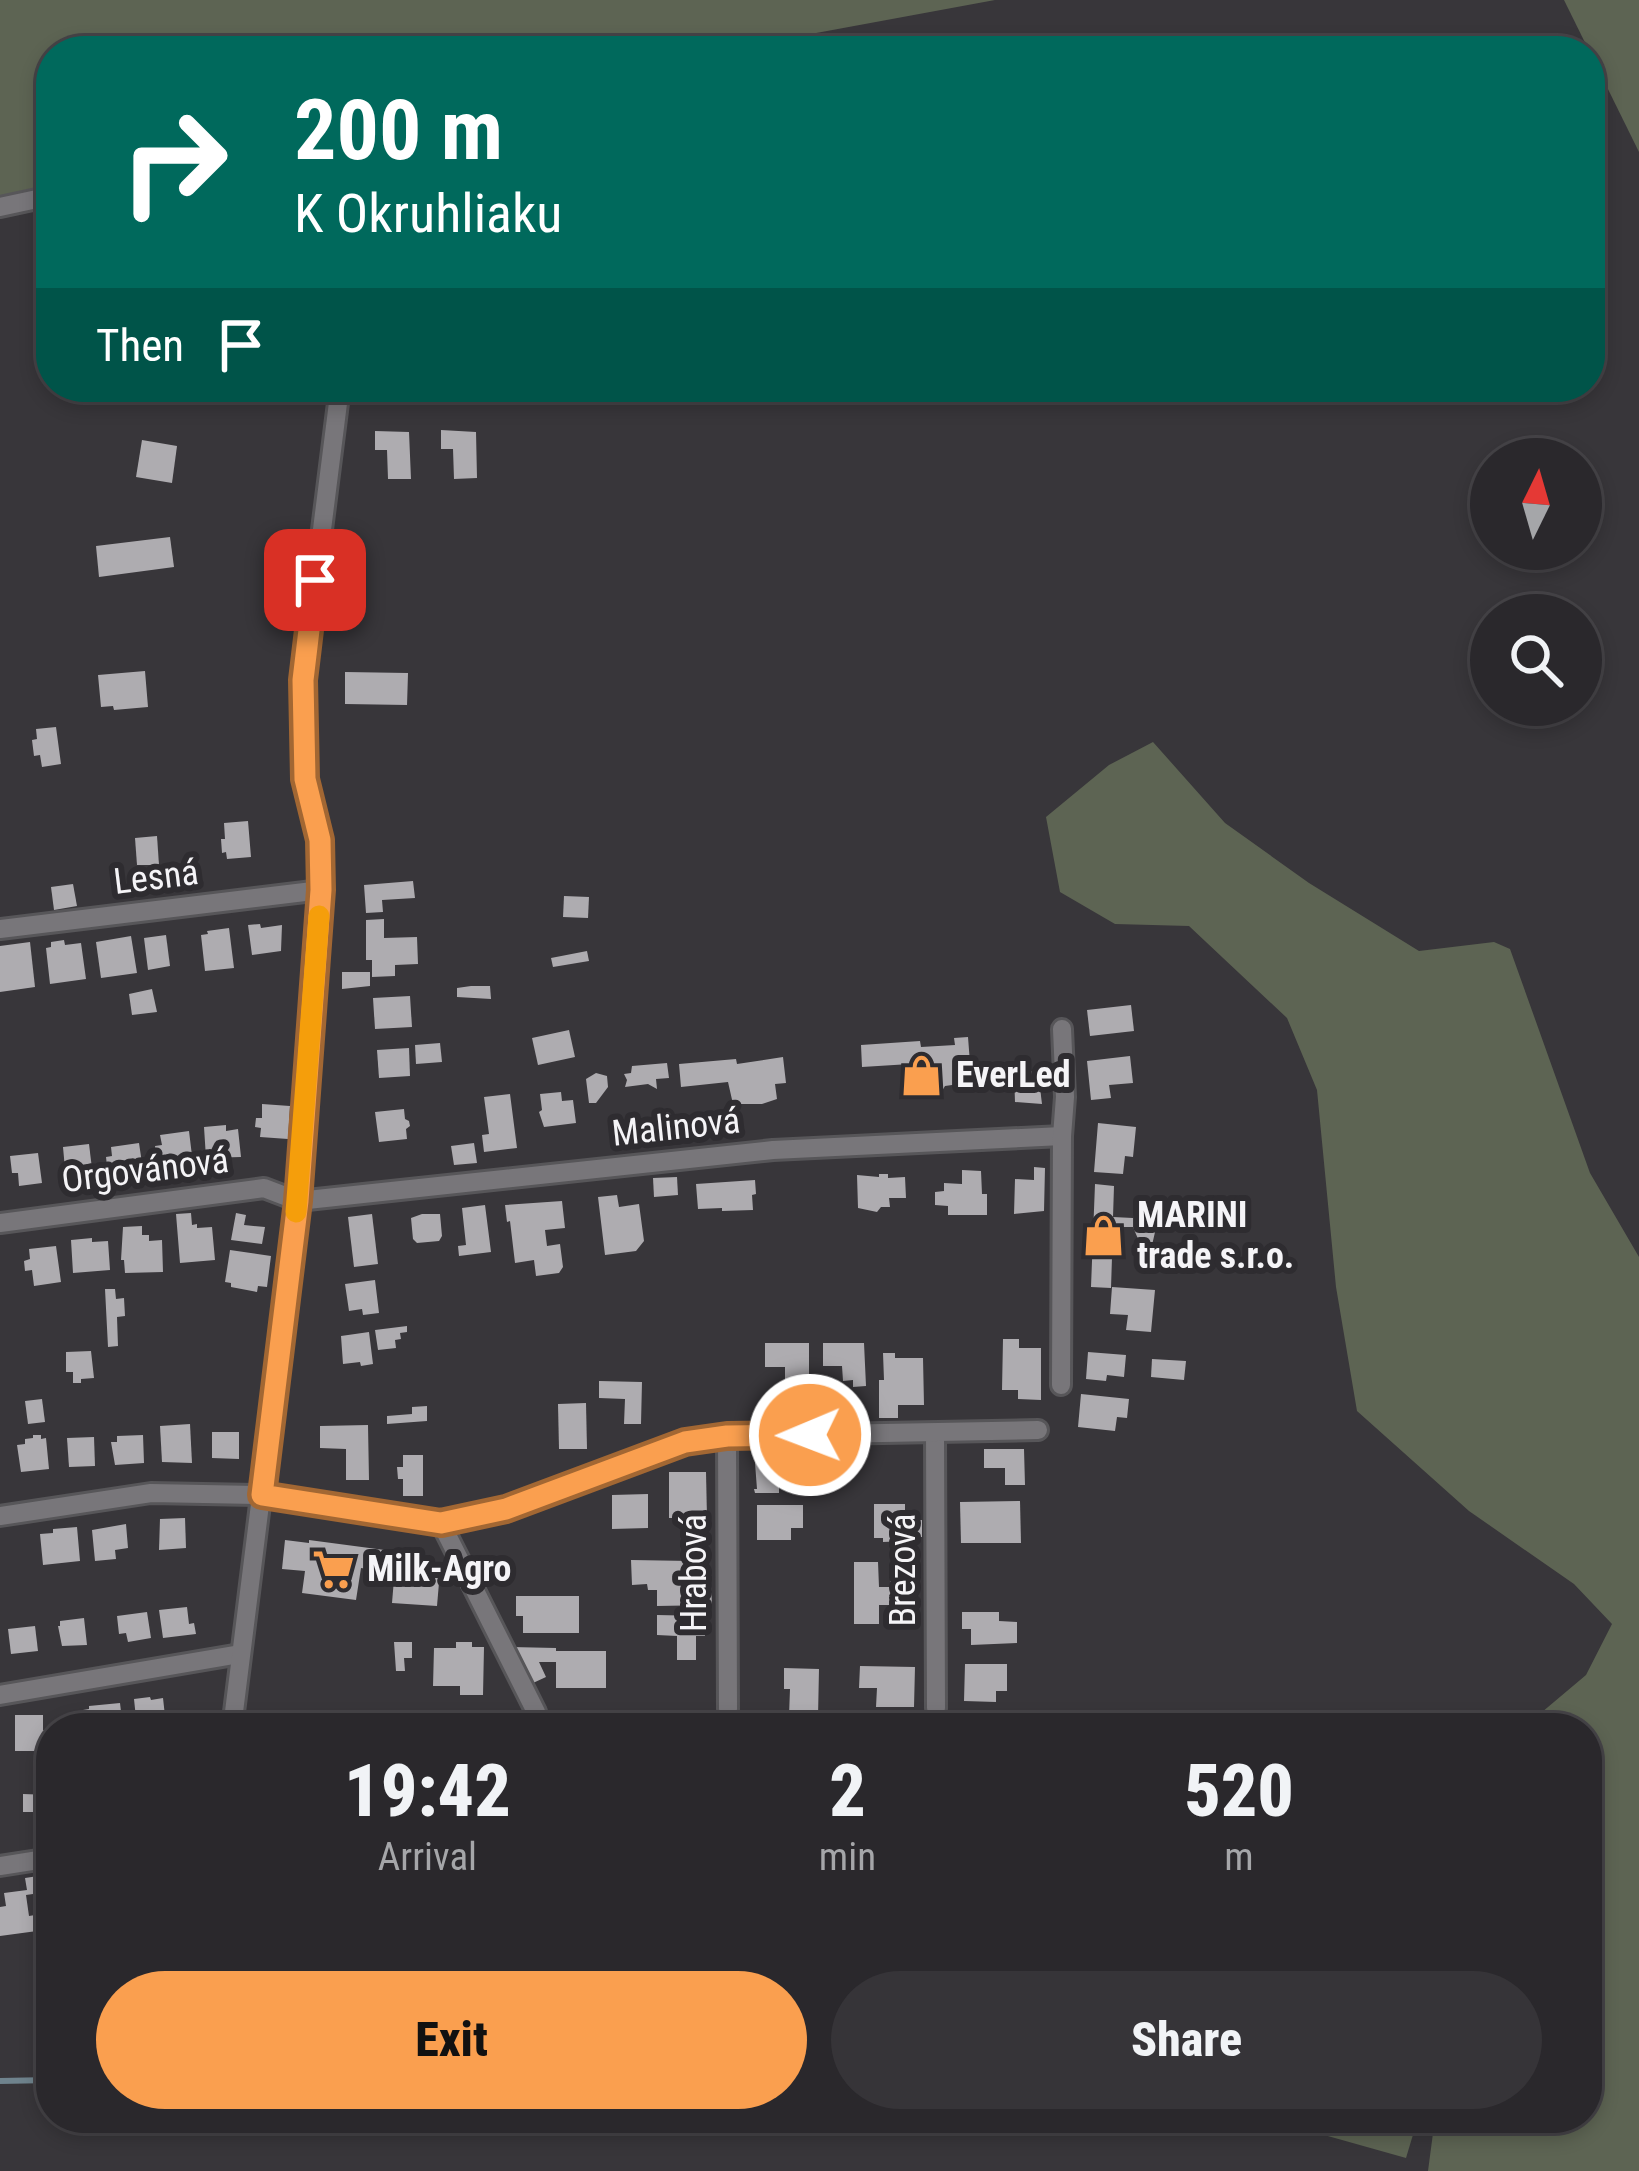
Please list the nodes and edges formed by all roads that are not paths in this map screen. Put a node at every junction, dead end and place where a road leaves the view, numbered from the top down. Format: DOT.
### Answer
graph roads {
  1 [pos="36,199"];
  2 [pos="0,206"];
  3 [pos="338,402"];
  4 [pos="321,890"];
  5 [pos="0,929"];
  6 [pos="1062,1029"];
  7 [pos="1062,1136"];
  8 [pos="298,1201"];
  9 [pos="0,1222"];
  10 [pos="1060,1385"];
  11 [pos="1038,1430"];
  12 [pos="935,1433"];
  13 [pos="727,1436"];
  14 [pos="262,1495"];
  15 [pos="0,1516"];
  16 [pos="441,1523"];
  17 [pos="240,1654"];
  18 [pos="0,1695"];
  19 [pos="936,1708"];
  20 [pos="728,1709"];
  21 [pos="536,1712"];
  22 [pos="234,1713"];
  23 [pos="36,1860"];
  24 [pos="0,1866"];
  1 -- 2 [label="street"];
  3 -- 4 [label="street"];
  4 -- 5 [label="street, Lesná"];
  4 -- 8 [label="street"];
  6 -- 7 [label="street"];
  7 -- 8 [label="street, Malinová"];
  7 -- 10 [label="street"];
  8 -- 9 [label="street, Orgovánová"];
  8 -- 14 [label="street"];
  11 -- 12 [label="street"];
  12 -- 13 [label="street"];
  12 -- 19 [label="street, Brezová"];
  13 -- 16 [label="street"];
  13 -- 20 [label="street, Hrabová"];
  14 -- 15 [label="street"];
  14 -- 16 [label="street"];
  14 -- 17 [label="street"];
  16 -- 21 [label="street"];
  17 -- 18 [label="street"];
  17 -- 22 [label="street"];
  23 -- 24 [label="street"];
}
